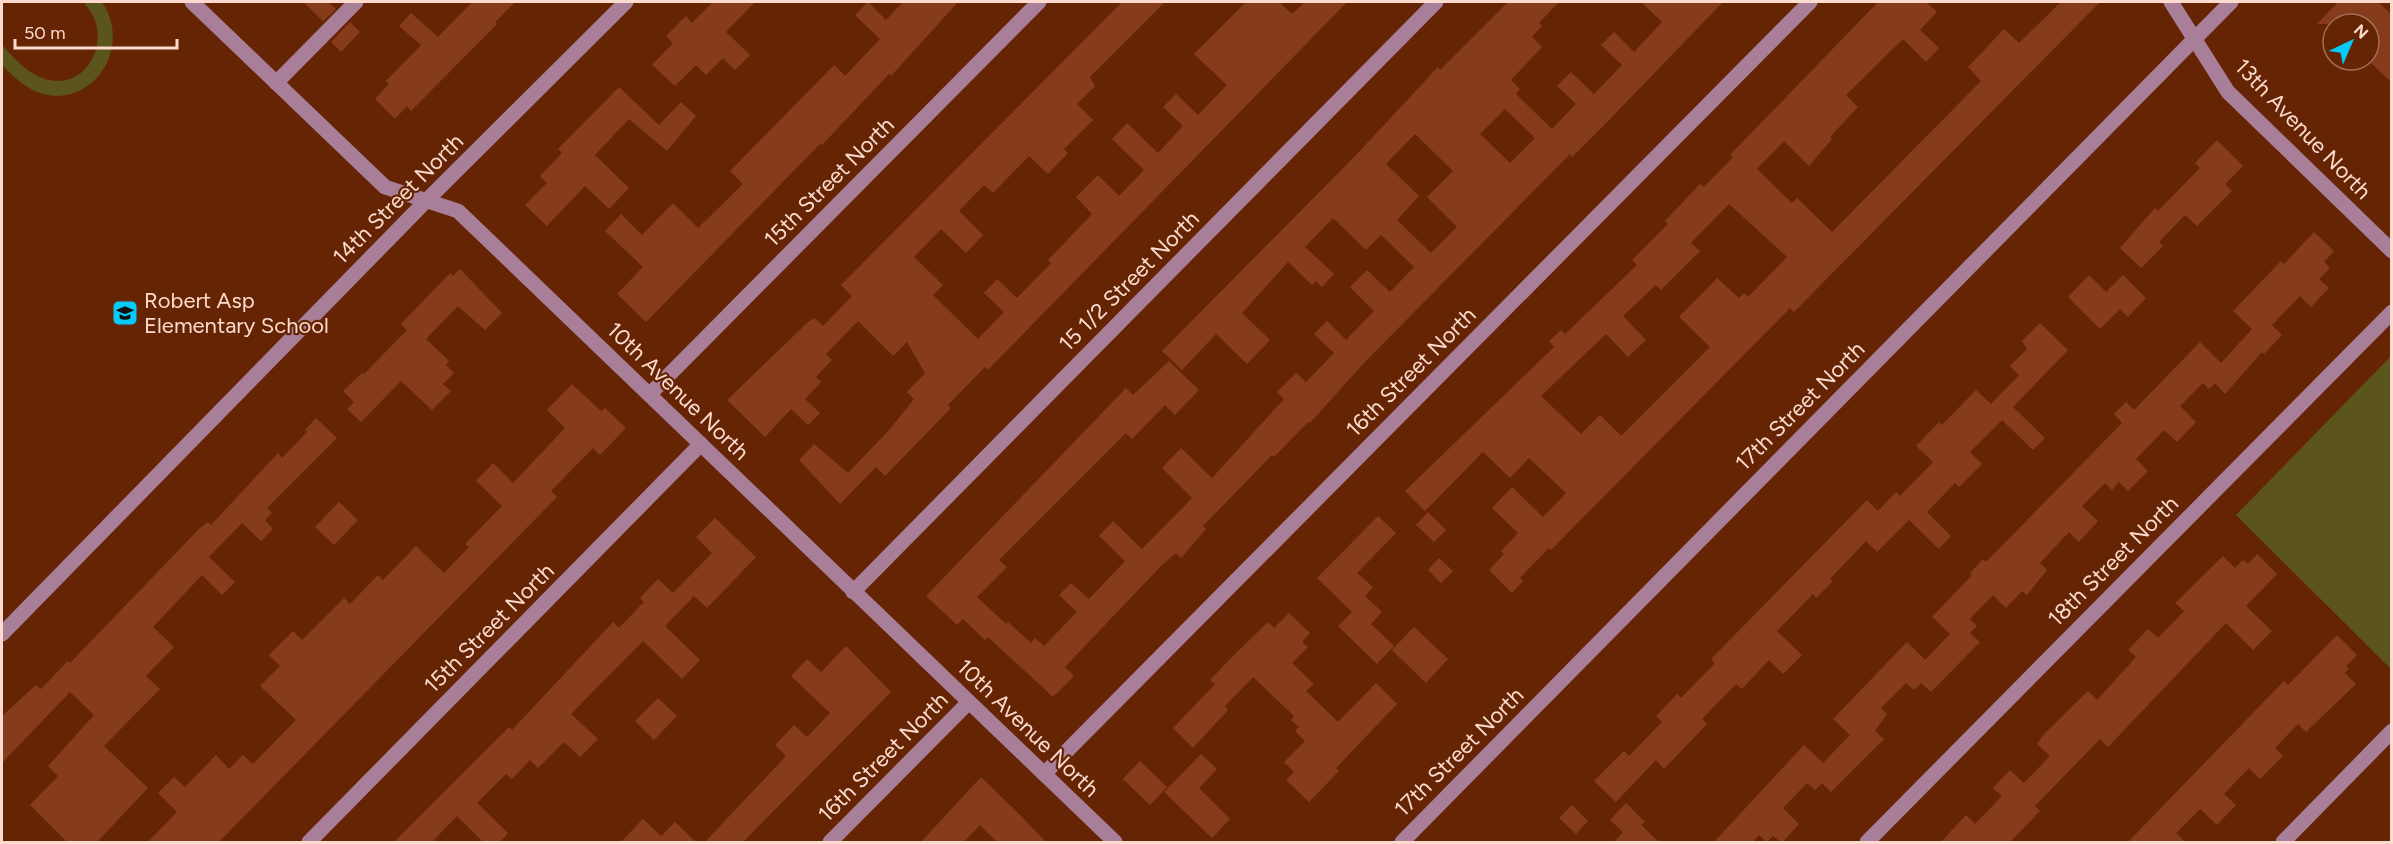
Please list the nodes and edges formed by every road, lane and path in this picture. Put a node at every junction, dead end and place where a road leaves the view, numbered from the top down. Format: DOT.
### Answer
graph roads {
  1 [pos="192,2"];
  2 [pos="356,2"];
  3 [pos="626,2"];
  4 [pos="1039,2"];
  5 [pos="1436,2"];
  6 [pos="1810,2"];
  7 [pos="2171,2"];
  8 [pos="2231,2"];
  9 [pos="2193,39"];
  10 [pos="276,83"];
  11 [pos="426,201"];
  12 [pos="2391,251"];
  13 [pos="2391,312"];
  14 [pos="650,394"];
  15 [pos="701,444"];
  16 [pos="854,591"];
  17 [pos="2,634"];
  18 [pos="969,702"];
  19 [pos="2391,731"];
  20 [pos="1044,774"];
  21 [pos="1406,841"];
  22 [pos="309,843"];
  23 [pos="831,843"];
  24 [pos="1115,843"];
  25 [pos="1867,843"];
  26 [pos="2283,843"];
  1 -- 10 [label="street, 10th Avenue North"];
  2 -- 10 [label="street"];
  3 -- 11 [label="street, 14th Street North"];
  4 -- 14 [label="street, 15th Street North"];
  5 -- 16 [label="street, 15 1/2 Street North"];
  6 -- 20 [label="street, 16th Street North"];
  7 -- 9 [label="street, 13th Avenue North"];
  8 -- 9 [label="street, 17th Street North"];
  9 -- 12 [label="street, 13th Avenue North"];
  9 -- 21 [label="street, 17th Street North"];
  10 -- 11 [label="street, 10th Avenue North"];
  11 -- 14 [label="street, 10th Avenue North"];
  11 -- 17 [label="street, 14th Street North"];
  13 -- 25 [label="street, 18th Street North"];
  14 -- 15 [label="street, 10th Avenue North"];
  15 -- 16 [label="street, 10th Avenue North"];
  15 -- 22 [label="street, 15th Street North"];
  16 -- 18 [label="street, 10th Avenue North"];
  18 -- 20 [label="street, 10th Avenue North"];
  18 -- 23 [label="street, 16th Street North"];
  19 -- 26 [label="street"];
  20 -- 24 [label="street, 10th Avenue North"];
}
